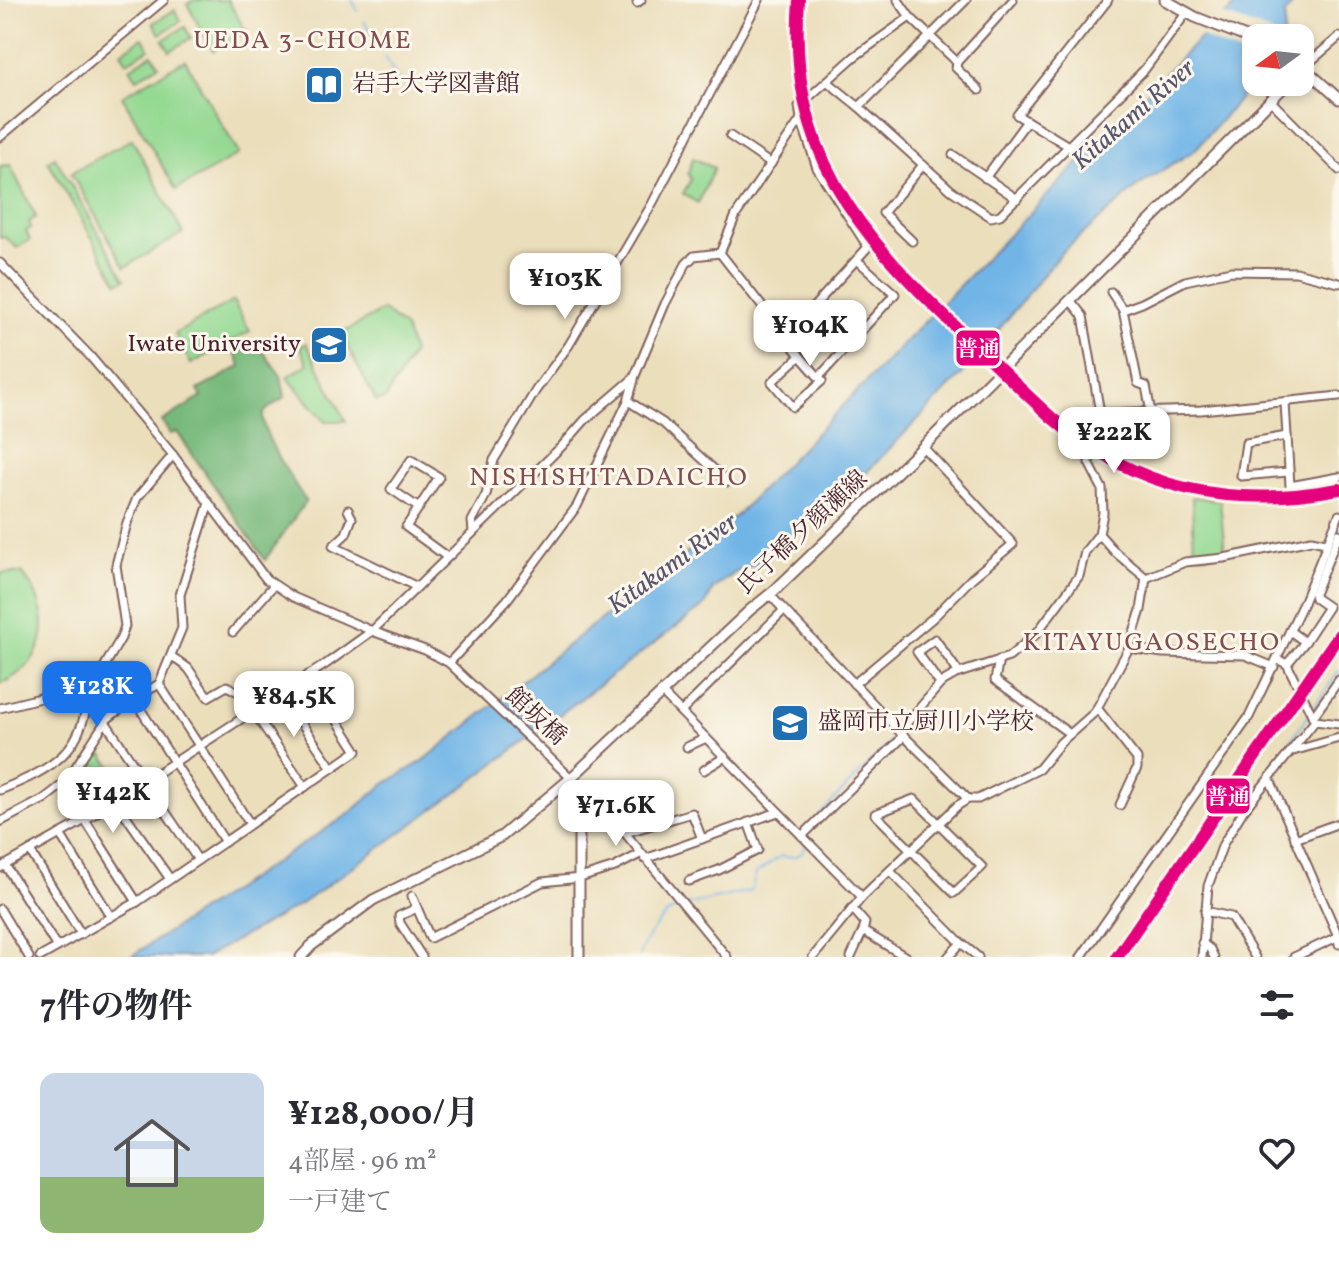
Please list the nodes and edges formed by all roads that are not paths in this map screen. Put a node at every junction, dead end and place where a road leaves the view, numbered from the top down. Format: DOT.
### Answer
graph roads {
  1 [pos="164,0"];
  2 [pos="759,0"];
  3 [pos="898,0"];
  4 [pos="966,0"];
  5 [pos="1013,0"];
  6 [pos="1108,0"];
  7 [pos="1165,0"];
  8 [pos="1186,9"];
  9 [pos="910,17"];
  10 [pos="1242,35"];
  11 [pos="932,36"];
  12 [pos="1339,37"];
  13 [pos="1314,57"];
  14 [pos="957,62"];
  15 [pos="1314,78"];
  16 [pos="828,82"];
  17 [pos="979,90"];
  18 [pos="1274,96"];
  19 [pos="1339,99"];
  20 [pos="1270,100"];
  21 [pos="859,107"];
  22 [pos="801,119"];
  23 [pos="1027,121"];
  24 [pos="730,136"];
  25 [pos="0,137"];
  26 [pos="1070,147"];
  27 [pos="953,155"];
  28 [pos="771,164"];
  29 [pos="923,165"];
  30 [pos="1339,170"];
  31 [pos="985,178"];
  32 [pos="1017,199"];
  33 [pos="912,241"];
  34 [pos="720,253"];
  35 [pos="857,260"];
  36 [pos="0,263"];
  37 [pos="1339,283"];
  38 [pos="1111,292"];
  39 [pos="1070,300"];
  40 [pos="1123,310"];
  41 [pos="786,337"];
  42 [pos="800,356"];
  43 [pos="819,377"];
  44 [pos="634,378"];
  45 [pos="1339,396"];
  46 [pos="628,401"];
  47 [pos="1285,403"];
  48 [pos="1100,413"];
  49 [pos="1151,413"];
  50 [pos="1287,436"];
  51 [pos="923,447"];
  52 [pos="173,455"];
  53 [pos="1289,472"];
  54 [pos="1339,477"];
  55 [pos="728,482"];
  56 [pos="209,503"];
  57 [pos="419,508"];
  58 [pos="348,510"];
  59 [pos="1339,515"];
  60 [pos="473,532"];
  61 [pos="1099,534"];
  62 [pos="1339,534"];
  63 [pos="1326,543"];
  64 [pos="447,557"];
  65 [pos="1146,578"];
  66 [pos="273,586"];
  67 [pos="417,587"];
  68 [pos="770,595"];
  69 [pos="784,610"];
  70 [pos="372,631"];
  71 [pos="1290,631"];
  72 [pos="233,632"];
  73 [pos="1305,642"];
  74 [pos="1129,648"];
  75 [pos="171,656"];
  76 [pos="999,660"];
  77 [pos="449,663"];
  78 [pos="1276,663"];
  79 [pos="1287,664"];
  80 [pos="959,673"];
  81 [pos="308,675"];
  82 [pos="1339,680"];
  83 [pos="159,684"];
  84 [pos="854,684"];
  85 [pos="940,684"];
  86 [pos="88,686"];
  87 [pos="281,693"];
  88 [pos="662,693"];
  89 [pos="134,699"];
  90 [pos="261,705"];
  91 [pos="0,708"];
  92 [pos="1097,708"];
  93 [pos="253,711"];
  94 [pos="681,712"];
  95 [pos="1314,719"];
  96 [pos="106,723"];
  97 [pos="1339,724"];
  98 [pos="902,734"];
  99 [pos="1070,734"];
  100 [pos="706,738"];
  101 [pos="1339,738"];
  102 [pos="199,746"];
  103 [pos="687,747"];
  104 [pos="1291,751"];
  105 [pos="725,757"];
  106 [pos="174,762"];
  107 [pos="332,768"];
  108 [pos="704,770"];
  109 [pos="571,778"];
  110 [pos="1270,780"];
  111 [pos="145,781"];
  112 [pos="66,782"];
  113 [pos="305,787"];
  114 [pos="0,790"];
  115 [pos="968,799"];
  116 [pos="115,800"];
  117 [pos="1120,805"];
  118 [pos="778,812"];
  119 [pos="85,820"];
  120 [pos="0,822"];
  121 [pos="748,822"];
  122 [pos="1339,823"];
  123 [pos="250,824"];
  124 [pos="939,824"];
  125 [pos="625,833"];
  126 [pos="60,834"];
  127 [pos="802,836"];
  128 [pos="702,839"];
  129 [pos="1295,839"];
  130 [pos="225,842"];
  131 [pos="912,850"];
  132 [pos="30,851"];
  133 [pos="643,856"];
  134 [pos="198,860"];
  135 [pos="3,866"];
  136 [pos="890,871"];
  137 [pos="580,878"];
  138 [pos="170,879"];
  139 [pos="689,881"];
  140 [pos="412,896"];
  141 [pos="862,897"];
  142 [pos="137,902"];
  143 [pos="417,908"];
  144 [pos="852,908"];
  145 [pos="0,909"];
  146 [pos="1205,911"];
  147 [pos="111,917"];
  148 [pos="863,931"];
  149 [pos="81,934"];
  150 [pos="1338,936"];
  151 [pos="961,943"];
  152 [pos="1202,943"];
  153 [pos="1339,944"];
  154 [pos="57,947"];
  155 [pos="896,955"];
  156 [pos="303,956"];
  157 [pos="29,957"];
  158 [pos="40,957"];
  159 [pos="422,957"];
  160 [pos="579,957"];
  161 [pos="727,957"];
  162 [pos="813,957"];
  163 [pos="851,957"];
  164 [pos="906,957"];
  165 [pos="948,957"];
  166 [pos="978,957"];
  167 [pos="1081,957"];
  168 [pos="1202,957"];
  169 [pos="1214,957"];
  170 [pos="1255,957"];
  171 [pos="1294,957"];
  1 -- 25 [label="street"];
  2 -- 60 [label="street"];
  3 -- 9 [label="street"];
  4 -- 11 [label="street"];
  5 -- 14 [label="street"];
  6 -- 23 [label="street"];
  7 -- 8 [label="main road"];
  8 -- 10 [label="main road"];
  8 -- 26 [label="street"];
  9 -- 11 [label="street"];
  9 -- 16 [label="street"];
  11 -- 14 [label="street"];
  11 -- 21 [label="street"];
  12 -- 13 [label="street"];
  14 -- 17 [label="street"];
  15 -- 19 [label="main road"];
  16 -- 21 [label="street"];
  16 -- 22 [label="street"];
  18 -- 20 [label="main road, 氏子橋夕顔瀬線"];
  20 -- 30 [label="street"];
  20 -- 39 [label="main road, 氏子橋夕顔瀬線"];
  21 -- 29 [label="street"];
  22 -- 28 [label="street"];
  22 -- 35 [label="street"];
  23 -- 26 [label="street"];
  23 -- 31 [label="street"];
  24 -- 28 [label="street"];
  26 -- 32 [label="street"];
  27 -- 31 [label="street"];
  28 -- 34 [label="street"];
  29 -- 32 [label="street"];
  29 -- 33 [label="street"];
  31 -- 32 [label="street"];
  34 -- 41 [label="street"];
  34 -- 44 [label="street"];
  35 -- 41 [label="street"];
  35 -- 43 [label="street"];
  36 -- 52 [label="street"];
  37 -- 40 [label="street"];
  38 -- 40 [label="street"];
  39 -- 48 [label="street"];
  39 -- 51 [label="main road, 氏子橋夕顔瀬線"];
  40 -- 49 [label="street"];
  41 -- 42 [label="street"];
  42 -- 43 [label="street"];
  42 -- 43 [label="street"];
  44 -- 46 [label="street"];
  44 -- 60 [label="street"];
  45 -- 47 [label="street"];
  46 -- 55 [label="street"];
  46 -- 77 [label="street"];
  47 -- 49 [label="street"];
  47 -- 50 [label="street"];
  48 -- 49 [label="street"];
  48 -- 61 [label="street"];
  50 -- 53 [label="street"];
  50 -- 53 [label="street"];
  51 -- 68 [label="main road, 氏子橋夕顔瀬線"];
  51 -- 84 [label="street"];
  52 -- 56 [label="street"];
  52 -- 86 [label="street"];
  53 -- 54 [label="street"];
  56 -- 66 [label="street"];
  56 -- 75 [label="street"];
  57 -- 57 [label="street"];
  57 -- 64 [label="street"];
  58 -- 67 [label="street"];
  59 -- 63 [label="street"];
  60 -- 64 [label="street"];
  61 -- 65 [label="street"];
  61 -- 76 [label="street"];
  62 -- 73 [label="street"];
  63 -- 65 [label="street"];
  63 -- 71 [label="street"];
  64 -- 67 [label="street"];
  65 -- 74 [label="street"];
  66 -- 70 [label="street, 館坂橋"];
  66 -- 72 [label="street"];
  67 -- 70 [label="street"];
  68 -- 69 [label="street"];
  68 -- 88 [label="main road, 氏子橋夕顔瀬線"];
  69 -- 84 [label="street"];
  69 -- 94 [label="street"];
  70 -- 77 [label="street, 館坂橋"];
  70 -- 81 [label="street"];
  71 -- 73 [label="street"];
  71 -- 78 [label="street"];
  73 -- 79 [label="street"];
  74 -- 78 [label="street"];
  74 -- 92 [label="street"];
  75 -- 83 [label="street"];
  75 -- 90 [label="street"];
  76 -- 80 [label="street"];
  76 -- 99 [label="street"];
  77 -- 109 [label="street, 館坂橋"];
  78 -- 79 [label="street"];
  78 -- 167 [label="street"];
  79 -- 95 [label="street"];
  80 -- 85 [label="street"];
  80 -- 85 [label="street"];
  81 -- 87 [label="street"];
  81 -- 107 [label="street"];
  82 -- 95 [label="street"];
  83 -- 89 [label="street"];
  83 -- 102 [label="street"];
  84 -- 98 [label="street"];
  85 -- 98 [label="street"];
  86 -- 91 [label="street"];
  86 -- 114 [label="street"];
  87 -- 90 [label="street"];
  87 -- 107 [label="street"];
  88 -- 94 [label="street"];
  88 -- 109 [label="main road, 氏子橋夕顔瀬線"];
  89 -- 96 [label="street"];
  89 -- 106 [label="street"];
  90 -- 93 [label="street"];
  92 -- 99 [label="street"];
  92 -- 117 [label="street"];
  93 -- 102 [label="street"];
  93 -- 113 [label="street"];
  94 -- 100 [label="street"];
  95 -- 97 [label="street"];
  95 -- 104 [label="street"];
  96 -- 111 [label="street"];
  96 -- 112 [label="street"];
  98 -- 115 [label="street"];
  98 -- 127 [label="street"];
  99 -- 115 [label="street"];
  100 -- 103 [label="street"];
  100 -- 105 [label="street"];
  101 -- 104 [label="street"];
  102 -- 106 [label="street"];
  102 -- 123 [label="street"];
  104 -- 110 [label="street"];
  105 -- 108 [label="street"];
  105 -- 118 [label="street"];
  106 -- 111 [label="street"];
  106 -- 130 [label="street"];
  107 -- 113 [label="street"];
  109 -- 125 [label="street, 館坂橋"];
  109 -- 137 [label="main road"];
  109 -- 156 [label="main road, 氏子橋夕顔瀬線"];
  110 -- 129 [label="street"];
  110 -- 146 [label="street"];
  111 -- 116 [label="street"];
  111 -- 134 [label="street"];
  112 -- 119 [label="street"];
  112 -- 120 [label="street"];
  113 -- 123 [label="street"];
  115 -- 124 [label="street"];
  116 -- 119 [label="street"];
  116 -- 138 [label="street"];
  118 -- 121 [label="street"];
  118 -- 127 [label="street"];
  119 -- 126 [label="street"];
  119 -- 142 [label="street"];
  121 -- 128 [label="street"];
  121 -- 139 [label="street"];
  122 -- 129 [label="street"];
  123 -- 130 [label="street"];
  124 -- 131 [label="street"];
  124 -- 131 [label="street"];
  124 -- 131 [label="street"];
  125 -- 128 [label="street"];
  125 -- 133 [label="street, 館坂橋"];
  126 -- 132 [label="street"];
  126 -- 147 [label="street"];
  127 -- 141 [label="street"];
  128 -- 133 [label="street"];
  129 -- 150 [label="street"];
  130 -- 134 [label="street"];
  131 -- 136 [label="street"];
  132 -- 135 [label="street"];
  132 -- 149 [label="street"];
  133 -- 137 [label="street"];
  133 -- 161 [label="street, 館坂橋"];
  134 -- 138 [label="street"];
  135 -- 154 [label="street"];
  136 -- 141 [label="street"];
  136 -- 151 [label="street"];
  137 -- 143 [label="street"];
  137 -- 160 [label="main road"];
  138 -- 142 [label="street"];
  140 -- 143 [label="street"];
  141 -- 144 [label="street"];
  142 -- 147 [label="street"];
  143 -- 159 [label="street"];
  144 -- 148 [label="street"];
  144 -- 162 [label="street"];
  145 -- 157 [label="street"];
  146 -- 152 [label="street"];
  146 -- 170 [label="street"];
  147 -- 149 [label="street"];
  148 -- 155 [label="street"];
  148 -- 163 [label="street"];
  149 -- 154 [label="street"];
  150 -- 153 [label="street"];
  150 -- 171 [label="street"];
  151 -- 165 [label="street"];
  151 -- 166 [label="street"];
  152 -- 168 [label="street"];
  152 -- 169 [label="street"];
  154 -- 158 [label="street"];
  155 -- 164 [label="street"];
}
